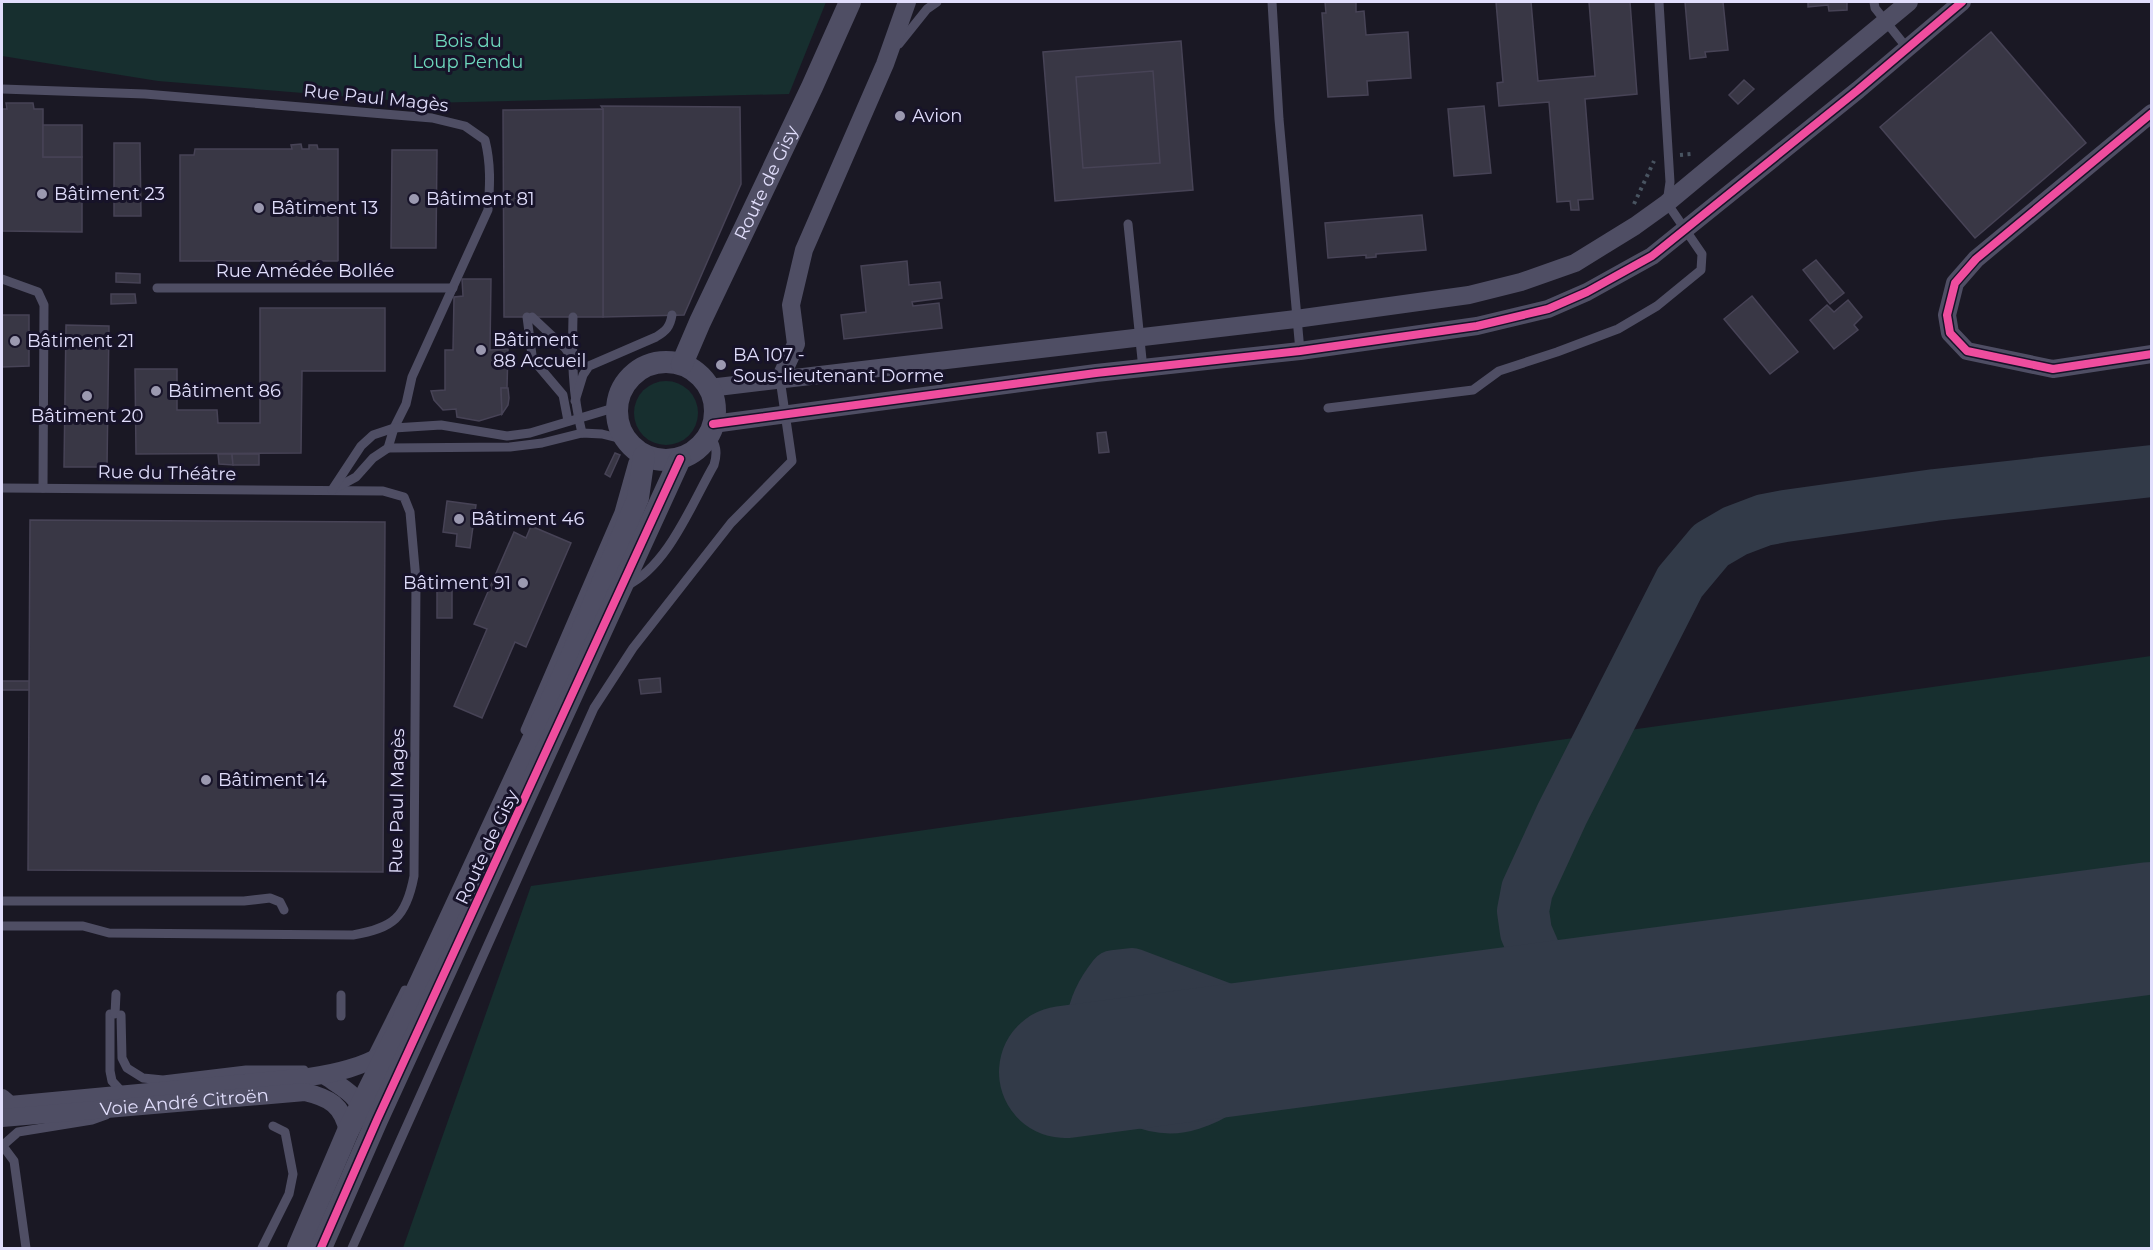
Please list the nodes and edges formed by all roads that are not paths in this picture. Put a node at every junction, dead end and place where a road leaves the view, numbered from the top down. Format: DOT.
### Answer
graph roads {
  1 [pos="850,2"];
  2 [pos="907,2"];
  3 [pos="937,2"];
  4 [pos="1272,2"];
  5 [pos="1659,2"];
  6 [pos="1874,2"];
  7 [pos="1909,2"];
  8 [pos="1962,2"];
  9 [pos="1885,22"];
  10 [pos="1907,48"];
  11 [pos="885,64"];
  12 [pos="2,89"];
  13 [pos="2151,113"];
  14 [pos="1667,203"];
  15 [pos="1128,224"];
  16 [pos="1684,230"];
  17 [pos="2,279"];
  18 [pos="157,288"];
  19 [pos="453,288"];
  20 [pos="672,315"];
  21 [pos="573,317"];
  22 [pos="1296,319"];
  23 [pos="1139,337"];
  24 [pos="1300,351"];
  25 [pos="2151,354"];
  26 [pos="573,358"];
  27 [pos="682,364"];
  28 [pos="1143,369"];
  29 [pos="780,379"];
  30 [pos="709,388"];
  31 [pos="575,401"];
  32 [pos="617,407"];
  33 [pos="1328,408"];
  34 [pos="786,414"];
  35 [pos="573,419"];
  36 [pos="394,428"];
  37 [pos="711,429"];
  38 [pos="582,433"];
  39 [pos="388,448"];
  40 [pos="635,449"];
  41 [pos="680,459"];
  42 [pos="2,488"];
  43 [pos="43,488"];
  44 [pos="332,490"];
  45 [pos="621,589"];
  46 [pos="523,736"];
  47 [pos="518,747"];
  48 [pos="2,901"];
  49 [pos="284,910"];
  50 [pos="2,926"];
  51 [pos="427,945"];
  52 [pos="412,976"];
  53 [pos="116,994"];
  54 [pos="341,995"];
  55 [pos="116,1014"];
  56 [pos="341,1016"];
  57 [pos="378,1057"];
  58 [pos="324,1075"];
  59 [pos="2,1098"];
  60 [pos="129,1103"];
  61 [pos="357,1108"];
  62 [pos="2,1118"];
  63 [pos="273,1126"];
  64 [pos="2,1146"];
  65 [pos="26,1248"];
  66 [pos="262,1248"];
  67 [pos="287,1248"];
  68 [pos="298,1248"];
  69 [pos="321,1248"];
  70 [pos="352,1248"];
  1 -- 27 [label="street, Route de Gisy"];
  2 -- 11 [label="street"];
  3 -- 11 [label="lane"];
  4 -- 22 [label="lane"];
  5 -- 14 [label="lane"];
  6 -- 9 [label="lane"];
  7 -- 9 [label="street"];
  8 -- 10 [label="street"];
  9 -- 10 [label="lane"];
  9 -- 14 [label="street"];
  10 -- 16 [label="street"];
  11 -- 29 [label="street"];
  12 -- 19 [label="lane, Rue Paul Magès"];
  13 -- 25 [label="street"];
  14 -- 16 [label="lane"];
  14 -- 22 [label="street"];
  15 -- 23 [label="lane"];
  16 -- 24 [label="street"];
  16 -- 33 [label="lane"];
  17 -- 43 [label="lane"];
  18 -- 19 [label="lane, Rue Amédée Bollée"];
  19 -- 36 [label="lane, Rue Paul Magès"];
  20 -- 31 [label="lane"];
  21 -- 26 [label="lane"];
  22 -- 23 [label="street"];
  22 -- 24 [label="lane"];
  23 -- 28 [label="lane"];
  23 -- 29 [label="street"];
  24 -- 28 [label="street"];
  26 -- 31 [label="lane"];
  26 -- 35 [label="lane"];
  27 -- 30 [label="street"];
  27 -- 32 [label="street"];
  28 -- 34 [label="street"];
  29 -- 30 [label="street"];
  29 -- 34 [label="lane"];
  30 -- 37 [label="street"];
  31 -- 35 [label="lane"];
  32 -- 35 [label="lane"];
  32 -- 40 [label="street"];
  34 -- 37 [label="street"];
  34 -- 70 [label="lane"];
  35 -- 36 [label="lane"];
  35 -- 38 [label="lane"];
  36 -- 39 [label="lane, Rue Paul Magès"];
  36 -- 44 [label="lane"];
  37 -- 41 [label="street"];
  37 -- 45 [label="lane"];
  38 -- 39 [label="lane"];
  38 -- 40 [label="lane"];
  39 -- 44 [label="lane"];
  40 -- 41 [label="street"];
  40 -- 46 [label="lane"];
  40 -- 57 [label="street, Route de Gisy"];
  41 -- 45 [label="street, Route de Gisy"];
  42 -- 43 [label="lane, Rue du Théâtre"];
  43 -- 44 [label="lane, Rue du Théâtre"];
  44 -- 50 [label="lane, Rue Paul Magès"];
  45 -- 61 [label="street, Route de Gisy"];
  47 -- 51 [label="lane"];
  48 -- 49 [label="lane"];
  52 -- 57 [label="lane"];
  53 -- 55 [label="lane"];
  54 -- 56 [label="lane"];
  55 -- 58 [label="lane"];
  55 -- 60 [label="lane"];
  57 -- 58 [label="street"];
  57 -- 61 [label="street, Route de Gisy"];
  58 -- 60 [label="street"];
  58 -- 61 [label="street"];
  59 -- 60 [label="street"];
  60 -- 61 [label="street, Voie André Citroën"];
  60 -- 62 [label="street, Voie André Citroën"];
  60 -- 64 [label="lane"];
  61 -- 67 [label="lane"];
  61 -- 68 [label="street, Route de Gisy"];
  61 -- 69 [label="street, Route de Gisy"];
  63 -- 66 [label="lane"];
  64 -- 65 [label="lane"];
}
